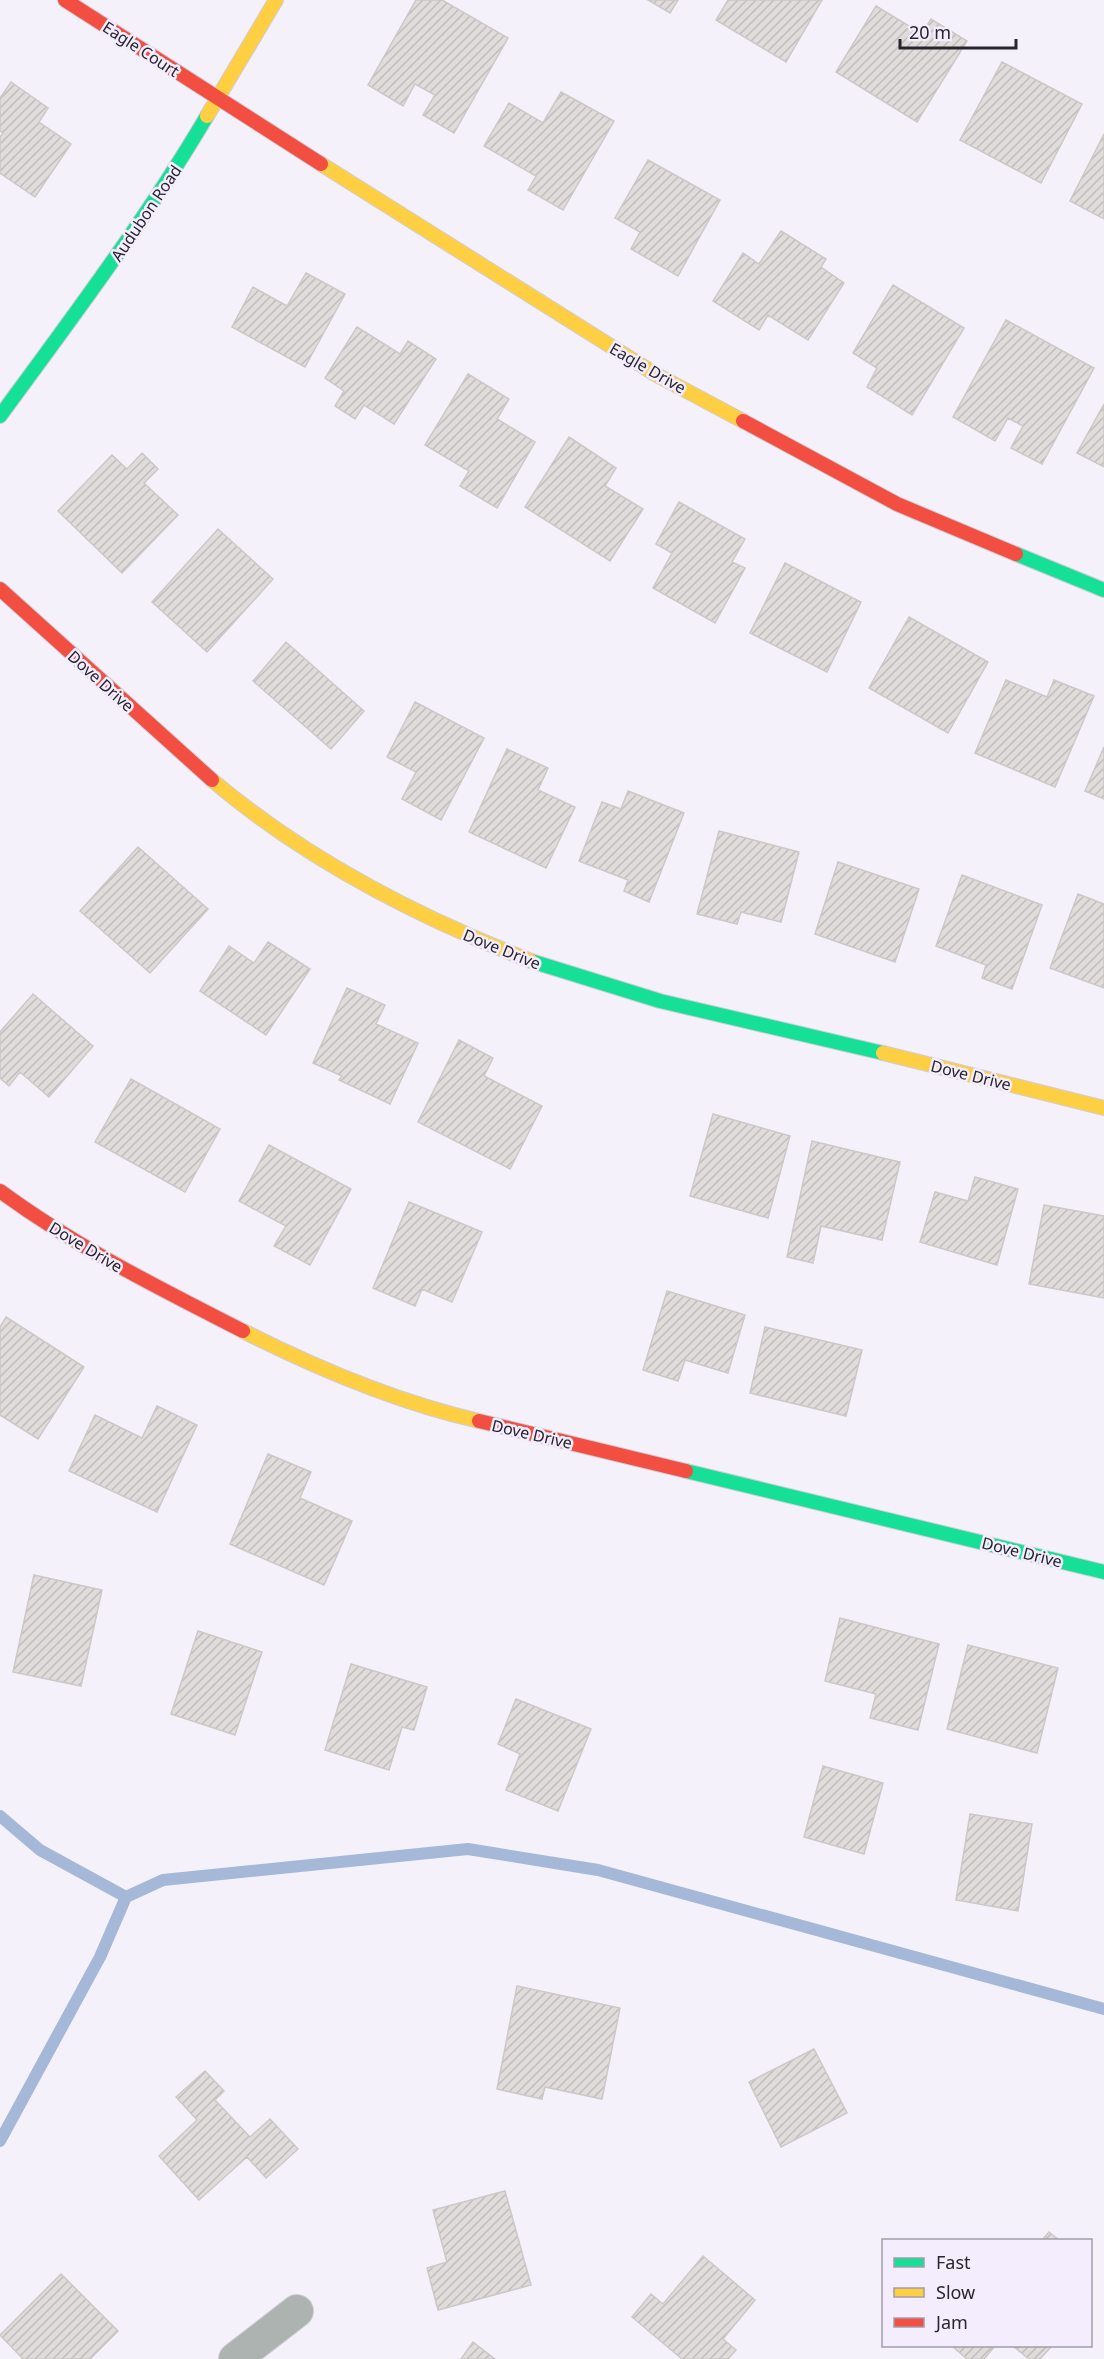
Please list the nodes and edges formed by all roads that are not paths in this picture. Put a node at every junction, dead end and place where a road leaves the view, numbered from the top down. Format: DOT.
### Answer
graph roads {
  1 [pos="65,0"];
  2 [pos="276,0"];
  3 [pos="218,99"];
  4 [pos="0,416"];
  5 [pos="0,589"];
  6 [pos="1104,590"];
  7 [pos="1104,1108"];
  8 [pos="0,1191"];
  9 [pos="1104,1572"];
  10 [pos="297,2311"];
  11 [pos="235,2359"];
  1 -- 3 [label="street, Eagle Court"];
  2 -- 3 [label="street, Audubon Road"];
  3 -- 4 [label="street, Audubon Road"];
  3 -- 6 [label="street, Eagle Drive"];
  5 -- 7 [label="street, Dove Drive"];
  8 -- 9 [label="street, Dove Drive"];
  10 -- 11 [label="street"];
}
